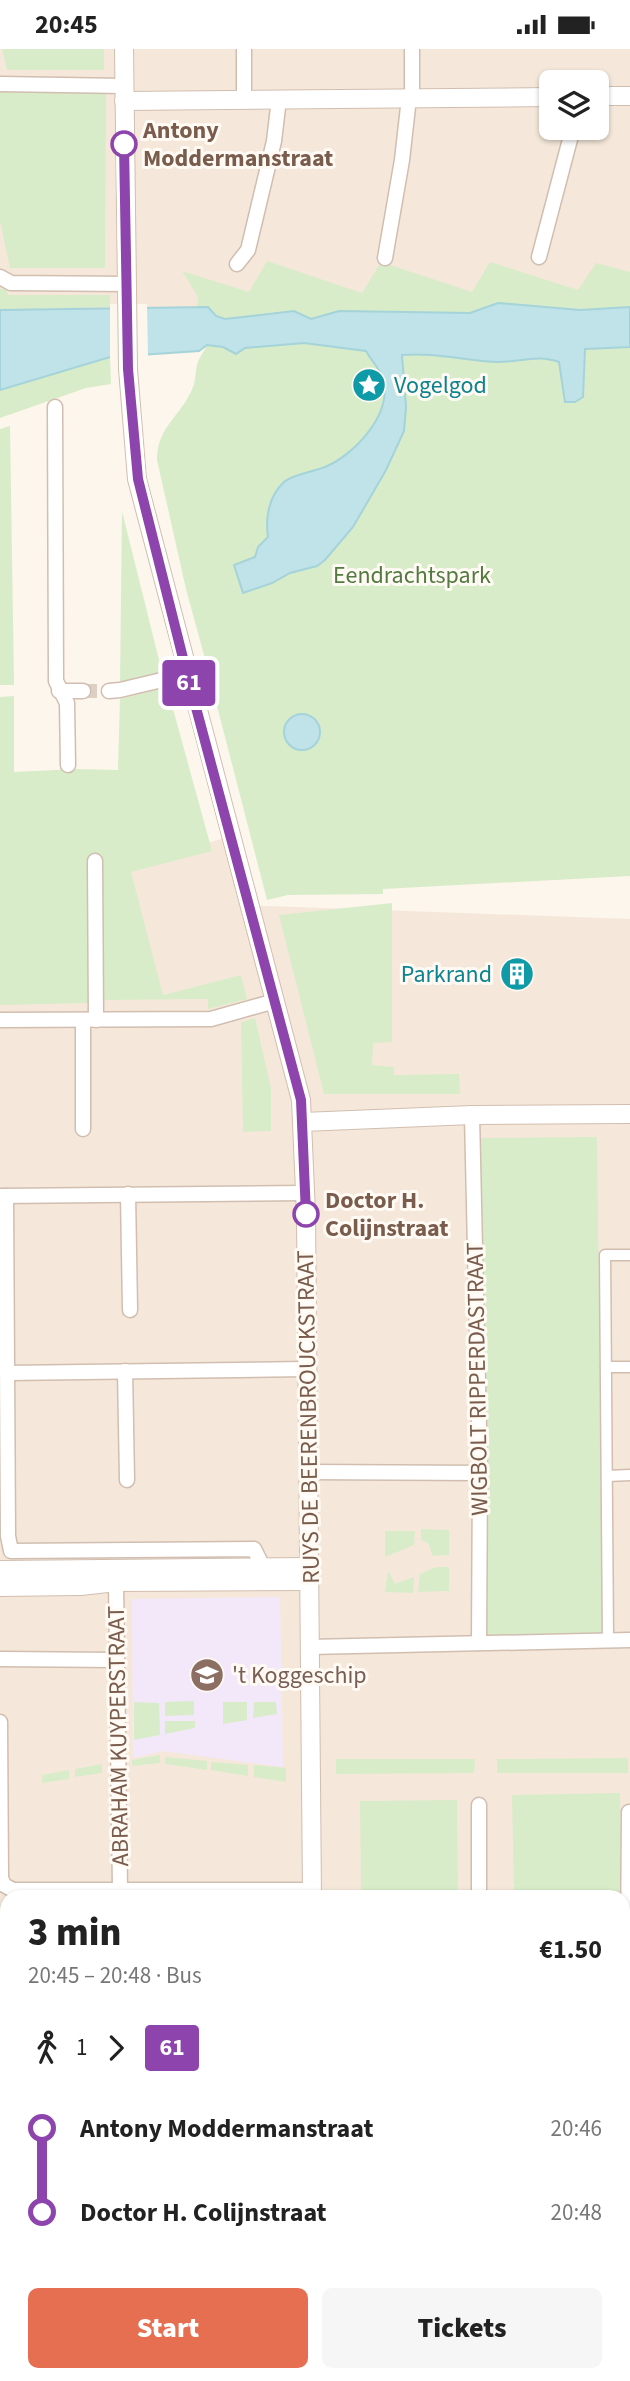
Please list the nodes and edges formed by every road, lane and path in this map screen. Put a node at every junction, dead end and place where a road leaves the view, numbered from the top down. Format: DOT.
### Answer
graph roads {
  1 [pos="124,49"];
  2 [pos="244,49"];
  3 [pos="412,49"];
  4 [pos="0,84"];
  5 [pos="124,93"];
  6 [pos="609,96"];
  7 [pos="630,96"];
  8 [pos="539,97"];
  9 [pos="244,98"];
  10 [pos="410,98"];
  11 [pos="279,99"];
  12 [pos="570,140"];
  13 [pos="539,257"];
  14 [pos="385,258"];
  15 [pos="237,264"];
  16 [pos="5,280"];
  17 [pos="128,290"];
  18 [pos="55,407"];
  19 [pos="187,674"];
  20 [pos="60,691"];
  21 [pos="83,691"];
  22 [pos="109,691"];
  23 [pos="68,765"];
  24 [pos="95,861"];
  25 [pos="275,1001"];
  26 [pos="0,1020"];
  27 [pos="90,1020"];
  28 [pos="630,1114"];
  29 [pos="472,1115"];
  30 [pos="303,1122"];
  31 [pos="83,1129"];
  32 [pos="305,1193"];
  33 [pos="128,1194"];
  34 [pos="3,1196"];
  35 [pos="630,1255"];
  36 [pos="130,1310"];
  37 [pos="606,1367"];
  38 [pos="630,1367"];
  39 [pos="306,1369"];
  40 [pos="125,1371"];
  41 [pos="7,1373"];
  42 [pos="308,1472"];
  43 [pos="480,1473"];
  44 [pos="630,1475"];
  45 [pos="607,1476"];
  46 [pos="127,1480"];
  47 [pos="0,1570"];
  48 [pos="263,1574"];
  49 [pos="308,1574"];
  50 [pos="116,1582"];
  51 [pos="0,1587"];
  52 [pos="630,1640"];
  53 [pos="608,1641"];
  54 [pos="479,1643"];
  55 [pos="309,1647"];
  56 [pos="0,1660"];
  57 [pos="117,1660"];
  58 [pos="0,1722"];
  59 [pos="479,1805"];
  60 [pos="629,1812"];
  61 [pos="120,1889"];
  62 [pos="9,1890"];
  63 [pos="99,1890"];
  64 [pos="168,1890"];
  65 [pos="312,1890"];
  66 [pos="479,1890"];
  67 [pos="628,1890"];
  68 [pos="630,2119"];
  69 [pos="630,2155"];
  1 -- 5 [label="street"];
  2 -- 9 [label="street"];
  3 -- 10 [label="street"];
  4 -- 5 [label="street"];
  5 -- 9 [label="street"];
  5 -- 17 [label="street"];
  6 -- 7 [label="street"];
  8 -- 10 [label="street"];
  9 -- 11 [label="street"];
  10 -- 11 [label="street"];
  10 -- 14 [label="street"];
  11 -- 15 [label="street"];
  12 -- 13 [label="street"];
  16 -- 17 [label="street"];
  17 -- 19 [label="street, RUYS DE BEERENBROUCKSTRAAT"];
  18 -- 20 [label="street"];
  19 -- 22 [label="street"];
  19 -- 25 [label="street, RUYS DE BEERENBROUCKSTRAAT"];
  20 -- 21 [label="street"];
  20 -- 23 [label="street"];
  24 -- 27 [label="street"];
  25 -- 27 [label="street"];
  25 -- 30 [label="street, RUYS DE BEERENBROUCKSTRAAT"];
  26 -- 27 [label="street"];
  27 -- 31 [label="street"];
  28 -- 29 [label="street"];
  29 -- 30 [label="street"];
  29 -- 43 [label="street, WIGBOLT RIPPERDASTRAAT"];
  30 -- 32 [label="street, RUYS DE BEERENBROUCKSTRAAT"];
  32 -- 33 [label="street"];
  32 -- 39 [label="street, RUYS DE BEERENBROUCKSTRAAT"];
  33 -- 34 [label="street"];
  33 -- 36 [label="street"];
  34 -- 41 [label="street"];
  35 -- 37 [label="street"];
  37 -- 38 [label="street"];
  37 -- 45 [label="street"];
  39 -- 40 [label="street"];
  39 -- 42 [label="street, RUYS DE BEERENBROUCKSTRAAT"];
  40 -- 41 [label="street"];
  40 -- 46 [label="street"];
  41 -- 48 [label="street"];
  42 -- 43 [label="street"];
  42 -- 49 [label="street, RUYS DE BEERENBROUCKSTRAAT"];
  43 -- 54 [label="street, WIGBOLT RIPPERDASTRAAT"];
  44 -- 45 [label="street"];
  45 -- 53 [label="street"];
  47 -- 48 [label="street"];
  48 -- 49 [label="street"];
  48 -- 50 [label="street"];
  49 -- 55 [label="street, RUYS DE BEERENBROUCKSTRAAT"];
  50 -- 51 [label="street"];
  50 -- 57 [label="street, ABRAHAM KUYPERSTRAAT"];
  52 -- 53 [label="street"];
  53 -- 54 [label="street"];
  54 -- 55 [label="street"];
  55 -- 65 [label="street, RUYS DE BEERENBROUCKSTRAAT"];
  56 -- 57 [label="street"];
  57 -- 61 [label="street, ABRAHAM KUYPERSTRAAT"];
  58 -- 62 [label="street"];
  59 -- 66 [label="street"];
  60 -- 67 [label="street"];
  61 -- 63 [label="street"];
  61 -- 64 [label="street"];
  68 -- 69 [label="street"];
}
